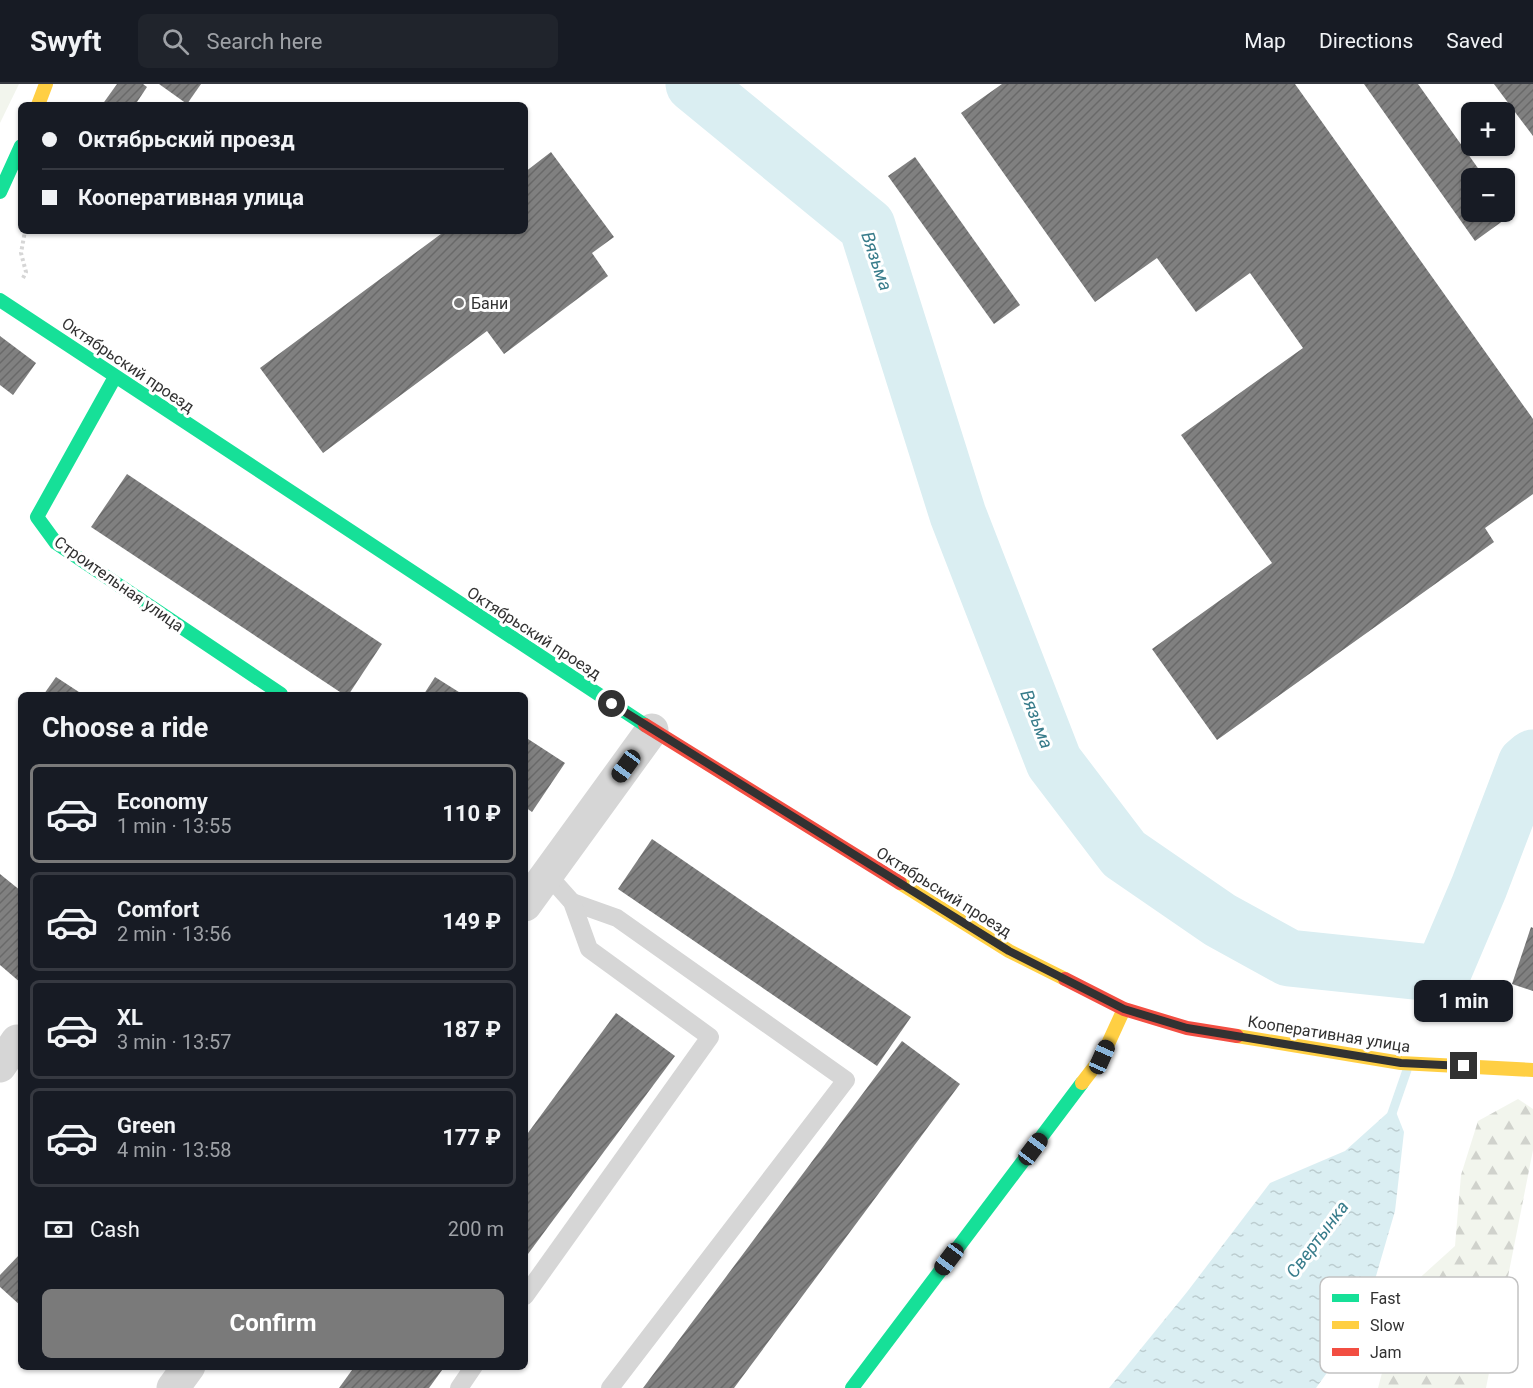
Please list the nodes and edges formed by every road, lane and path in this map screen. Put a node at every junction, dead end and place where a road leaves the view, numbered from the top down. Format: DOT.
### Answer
graph roads {
  1 [pos="46,84"];
  2 [pos="39,102"];
  3 [pos="18,153"];
  4 [pos="0,192"];
  5 [pos="0,300"];
  6 [pos="115,377"];
  7 [pos="278,692"];
  8 [pos="652,730"];
  9 [pos="536,866"];
  10 [pos="528,894"];
  11 [pos="572,902"];
  12 [pos="1124,1009"];
  13 [pos="1533,1070"];
  14 [pos="528,1292"];
  15 [pos="186,1370"];
  16 [pos="471,1370"];
  17 [pos="173,1388"];
  18 [pos="459,1388"];
  19 [pos="610,1388"];
  20 [pos="852,1388"];
  1 -- 2 [label="street"];
  3 -- 4 [label="street"];
  5 -- 6 [label="street, Октябрьский проезд"];
  6 -- 7 [label="street, Строительная улица"];
  6 -- 8 [label="street, Октябрьский проезд"];
  8 -- 9 [label="street"];
  8 -- 12 [label="street, Октябрьский проезд"];
  9 -- 10 [label="street"];
  9 -- 11 [label="lane"];
  11 -- 14 [label="lane"];
  11 -- 19 [label="lane"];
  12 -- 13 [label="street, Кооперативная улица"];
  12 -- 20 [label="street"];
  15 -- 17 [label="street"];
  16 -- 18 [label="lane"];
}
